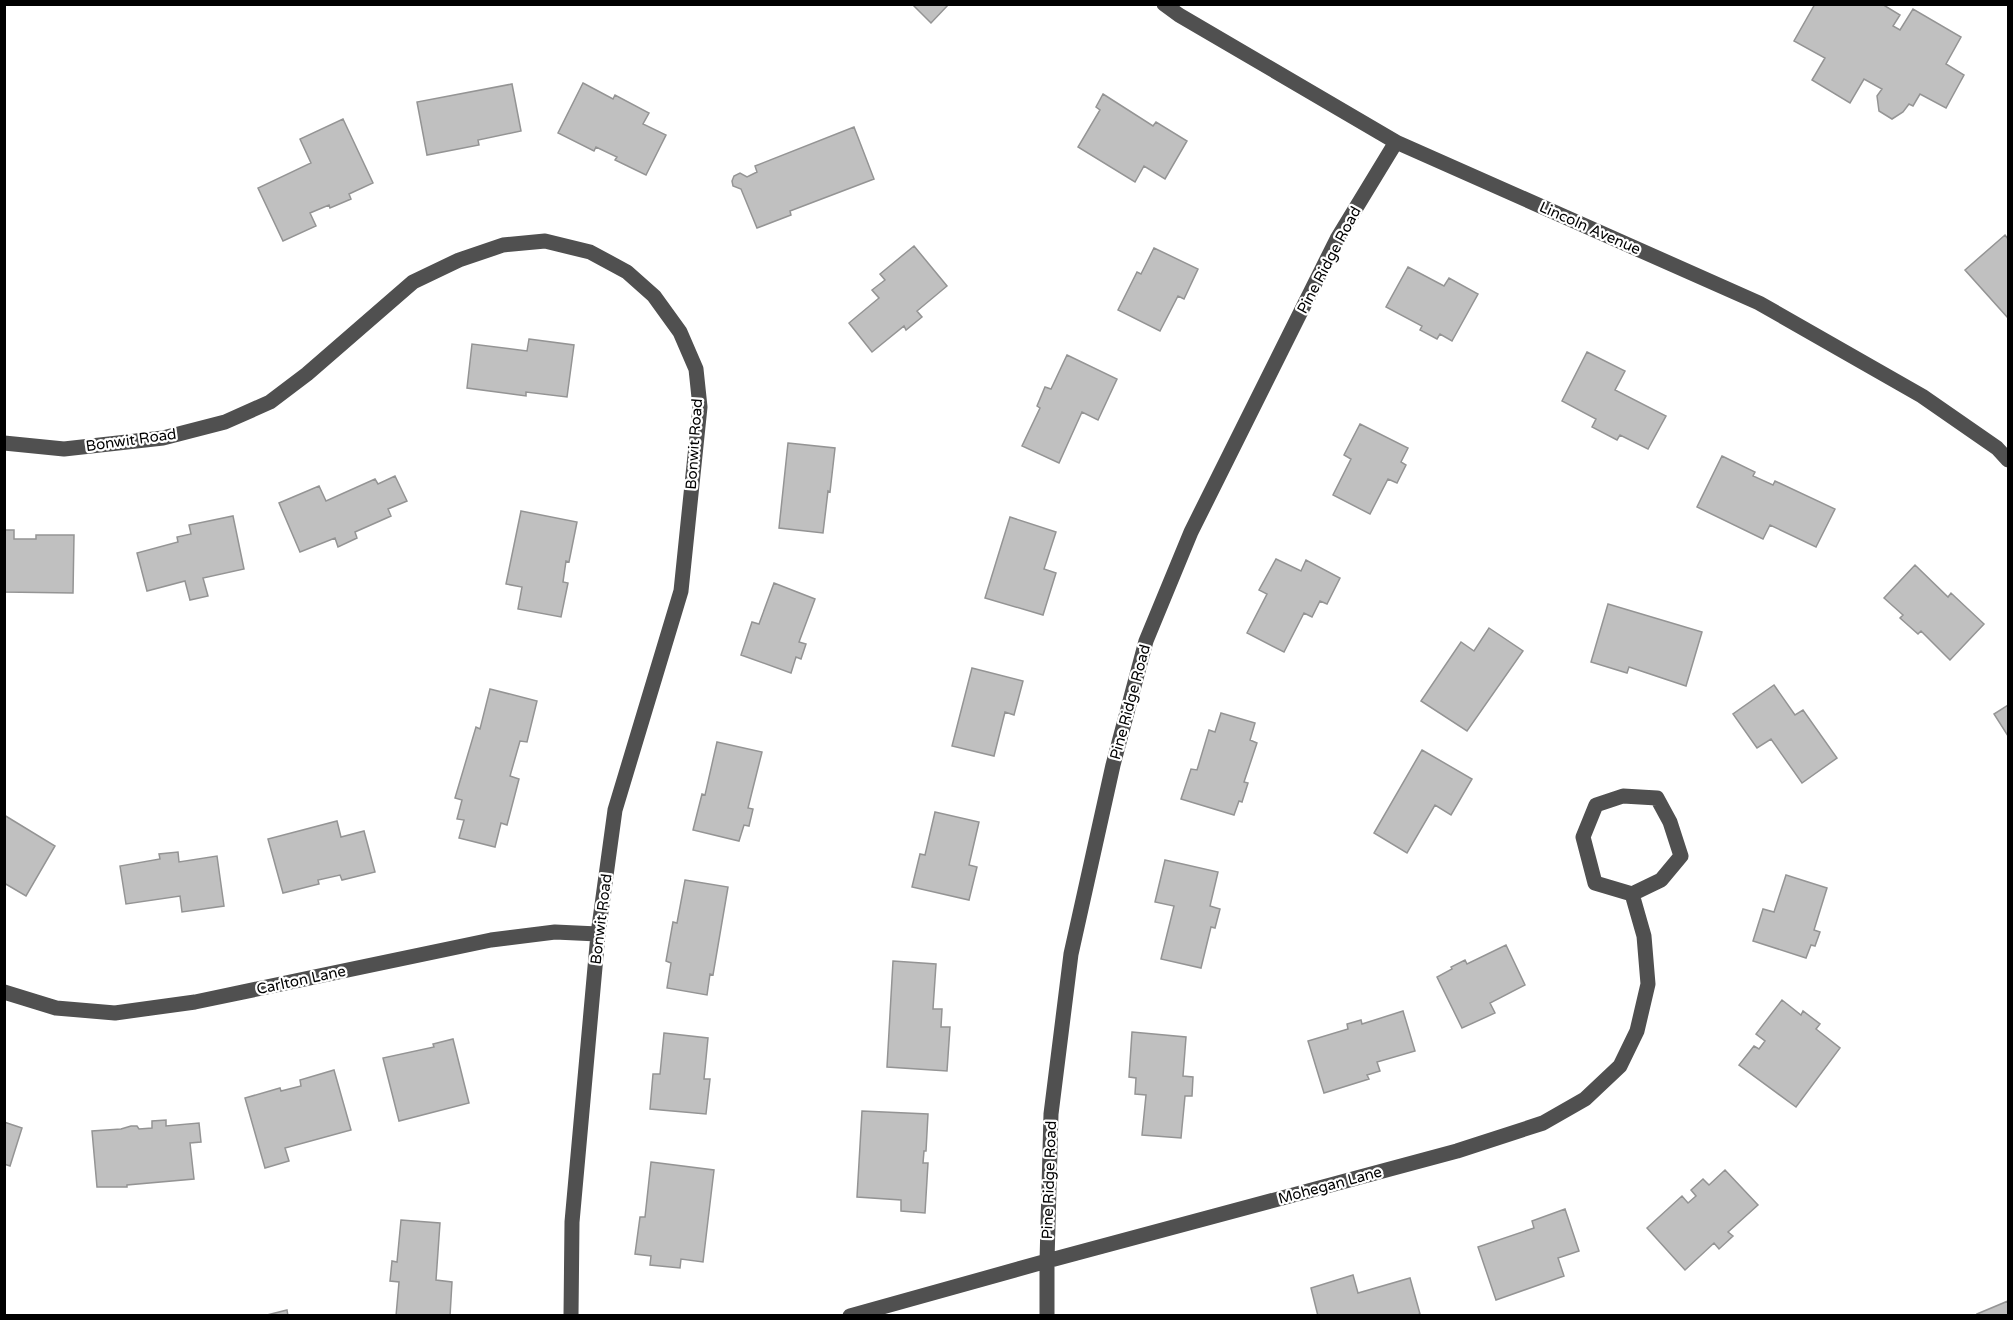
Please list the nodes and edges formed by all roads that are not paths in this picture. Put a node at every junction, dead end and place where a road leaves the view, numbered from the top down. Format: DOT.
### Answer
graph roads {
  1 [pos="1164,4"];
  2 [pos="1396,142"];
  3 [pos="4,443"];
  4 [pos="2008,460"];
  5 [pos="1632,894"];
  6 [pos="598,934"];
  7 [pos="4,992"];
  8 [pos="1047,1261"];
  9 [pos="571,1316"];
  10 [pos="850,1316"];
  11 [pos="1047,1316"];
  1 -- 2 [label="street, Lincoln Avenue"];
  2 -- 4 [label="street, Lincoln Avenue"];
  2 -- 8 [label="street, Pine Ridge Road"];
  3 -- 6 [label="street, Bonwit Road"];
  5 -- 5 [label="street"];
  5 -- 8 [label="street, Mohegan Lane"];
  6 -- 7 [label="street, Carlton Lane"];
  6 -- 9 [label="street, Bonwit Road"];
  8 -- 10 [label="street, Mohegan Lane"];
  8 -- 11 [label="street, Pine Ridge Road"];
}
